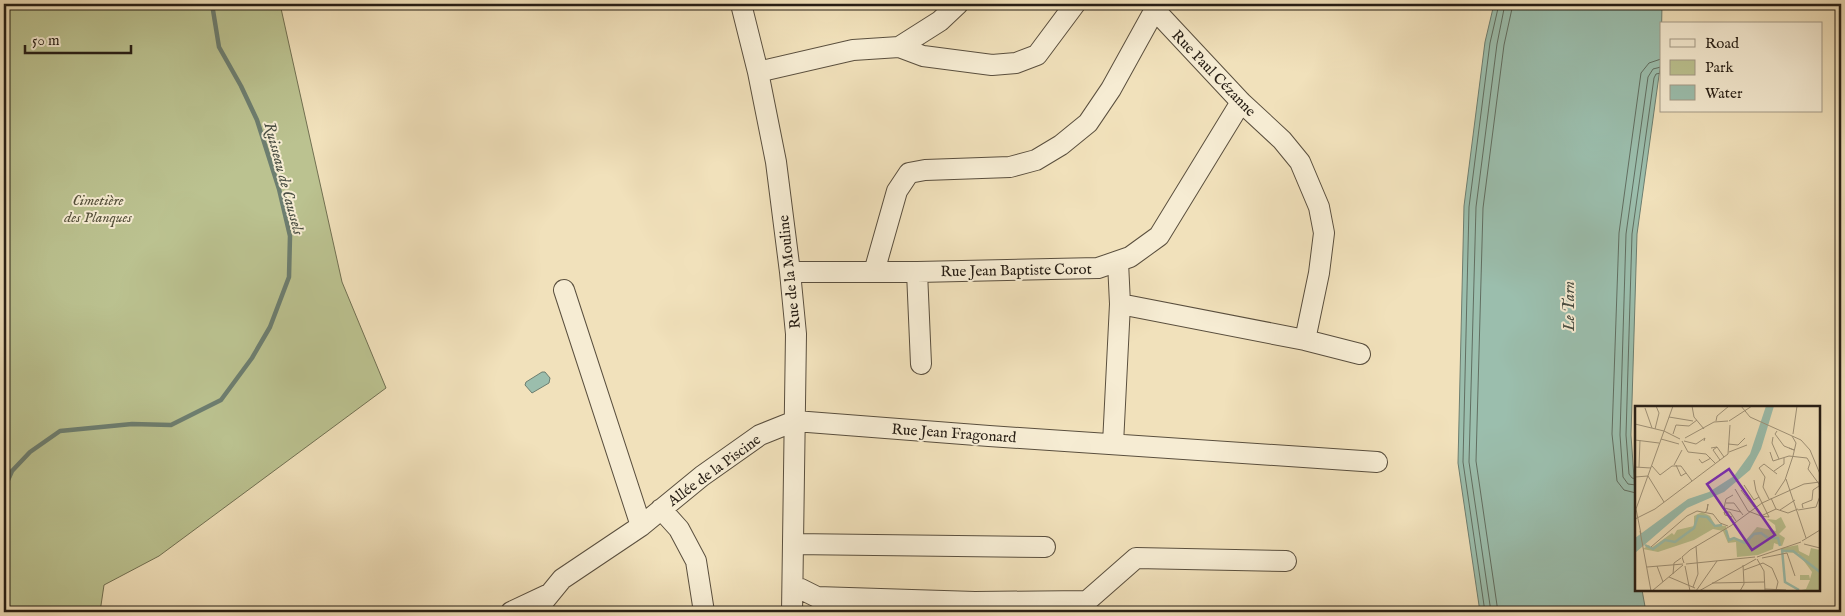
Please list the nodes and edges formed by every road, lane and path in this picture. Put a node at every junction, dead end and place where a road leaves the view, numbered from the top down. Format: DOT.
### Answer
graph roads {
  1 [pos="741,4"];
  2 [pos="958,4"];
  3 [pos="1075,4"];
  4 [pos="1156,6"];
  5 [pos="899,47"];
  6 [pos="758,72"];
  7 [pos="1241,102"];
  8 [pos="1118,262"];
  9 [pos="790,272"];
  10 [pos="874,272"];
  11 [pos="917,272"];
  12 [pos="564,290"];
  13 [pos="1120,304"];
  14 [pos="1306,340"];
  15 [pos="1360,354"];
  16 [pos="921,364"];
  17 [pos="795,421"];
  18 [pos="1113,444"];
  19 [pos="1376,462"];
  20 [pos="661,509"];
  21 [pos="640,526"];
  22 [pos="793,544"];
  23 [pos="1045,547"];
  24 [pos="1286,561"];
  25 [pos="793,588"];
  26 [pos="550,593"];
  27 [pos="511,612"];
  28 [pos="535,612"];
  29 [pos="704,612"];
  30 [pos="792,612"];
  1 -- 6 [label="street, Rue de la Mouline"];
  2 -- 5 [label="street"];
  3 -- 5 [label="street"];
  4 -- 7 [label="street, Rue Paul Cézanne"];
  4 -- 10 [label="street, Rue Paul Cézanne"];
  5 -- 6 [label="street"];
  6 -- 9 [label="street, Rue de la Mouline"];
  7 -- 8 [label="street, Rue Jean Baptiste Corot"];
  7 -- 14 [label="street, Rue Paul Cézanne"];
  8 -- 11 [label="street, Rue Jean Baptiste Corot"];
  8 -- 13 [label="street"];
  9 -- 10 [label="street, Rue Jean Baptiste Corot"];
  9 -- 17 [label="street, Rue de la Mouline"];
  10 -- 11 [label="street, Rue Jean Baptiste Corot"];
  11 -- 16 [label="street"];
  12 -- 21 [label="street"];
  13 -- 14 [label="street"];
  13 -- 18 [label="street"];
  14 -- 15 [label="street"];
  17 -- 18 [label="street, Rue Jean Fragonard"];
  17 -- 20 [label="street, Allée de la Piscine"];
  17 -- 22 [label="street, Rue de la Mouline"];
  18 -- 19 [label="street, Rue Jean Fragonard"];
  20 -- 21 [label="street, Allée de la Piscine"];
  20 -- 29 [label="street, Allée de la Piscine"];
  21 -- 26 [label="street, Allée de la Piscine"];
  22 -- 23 [label="street"];
  22 -- 25 [label="street, Rue de la Mouline"];
  24 -- 25 [label="street"];
  25 -- 30 [label="street, Rue de la Mouline"];
  26 -- 27 [label="street, Allée de la Piscine"];
  26 -- 28 [label="street, Allée de la Piscine"];
}
